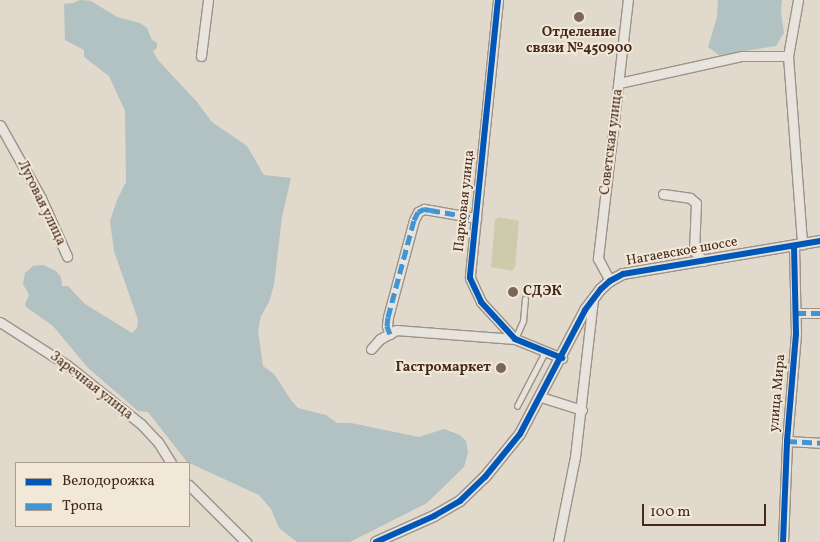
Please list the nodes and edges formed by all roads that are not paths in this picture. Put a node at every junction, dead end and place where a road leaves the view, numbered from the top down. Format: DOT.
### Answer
graph roads {
  1 [pos="208,0"];
  2 [pos="498,0"];
  3 [pos="628,0"];
  4 [pos="798,0"];
  5 [pos="201,56"];
  6 [pos="788,56"];
  7 [pos="619,83"];
  8 [pos="0,125"];
  9 [pos="663,194"];
  10 [pos="476,218"];
  11 [pos="820,240"];
  12 [pos="798,245"];
  13 [pos="66,256"];
  14 [pos="704,261"];
  15 [pos="610,281"];
  16 [pos="525,299"];
  17 [pos="593,299"];
  18 [pos="796,313"];
  19 [pos="820,313"];
  20 [pos="0,322"];
  21 [pos="390,334"];
  22 [pos="516,339"];
  23 [pos="371,349"];
  24 [pos="546,352"];
  25 [pos="562,358"];
  26 [pos="541,397"];
  27 [pos="517,406"];
  28 [pos="582,410"];
  29 [pos="787,440"];
  30 [pos="820,443"];
  31 [pos="171,462"];
  32 [pos="190,486"];
  33 [pos="246,542"];
  34 [pos="376,542"];
  35 [pos="558,542"];
  36 [pos="783,542"];
  1 -- 5 [label="street"];
  2 -- 10 [label="street, Парковая улица"];
  3 -- 7 [label="street, Советская улица"];
  4 -- 6 [label="street, улица Мира"];
  6 -- 7 [label="street"];
  6 -- 12 [label="street, улица Мира"];
  7 -- 15 [label="street, Советская улица"];
  8 -- 13 [label="street, Луговая улица"];
  9 -- 14 [label="street"];
  10 -- 21 [label="street"];
  10 -- 22 [label="street, Парковая улица"];
  11 -- 12 [label="street, Нагаевское шоссе"];
  12 -- 14 [label="street, Нагаевское шоссе"];
  12 -- 18 [label="street, улица Мира"];
  14 -- 15 [label="street, Нагаевское шоссе"];
  15 -- 17 [label="street, Нагаевское шоссе"];
  16 -- 22 [label="lane"];
  17 -- 25 [label="street, Нагаевское шоссе"];
  17 -- 28 [label="street"];
  18 -- 19 [label="street"];
  18 -- 29 [label="street, улица Мира"];
  20 -- 31 [label="street, Заречная улица"];
  21 -- 22 [label="street"];
  21 -- 23 [label="street"];
  22 -- 24 [label="street, Парковая улица"];
  24 -- 25 [label="street, Парковая улица"];
  24 -- 27 [label="lane"];
  25 -- 26 [label="street, Нагаевское шоссе"];
  26 -- 28 [label="street"];
  26 -- 34 [label="street, Нагаевское шоссе"];
  28 -- 35 [label="street"];
  29 -- 30 [label="street"];
  29 -- 36 [label="street, улица Мира"];
  32 -- 33 [label="street"];
}
